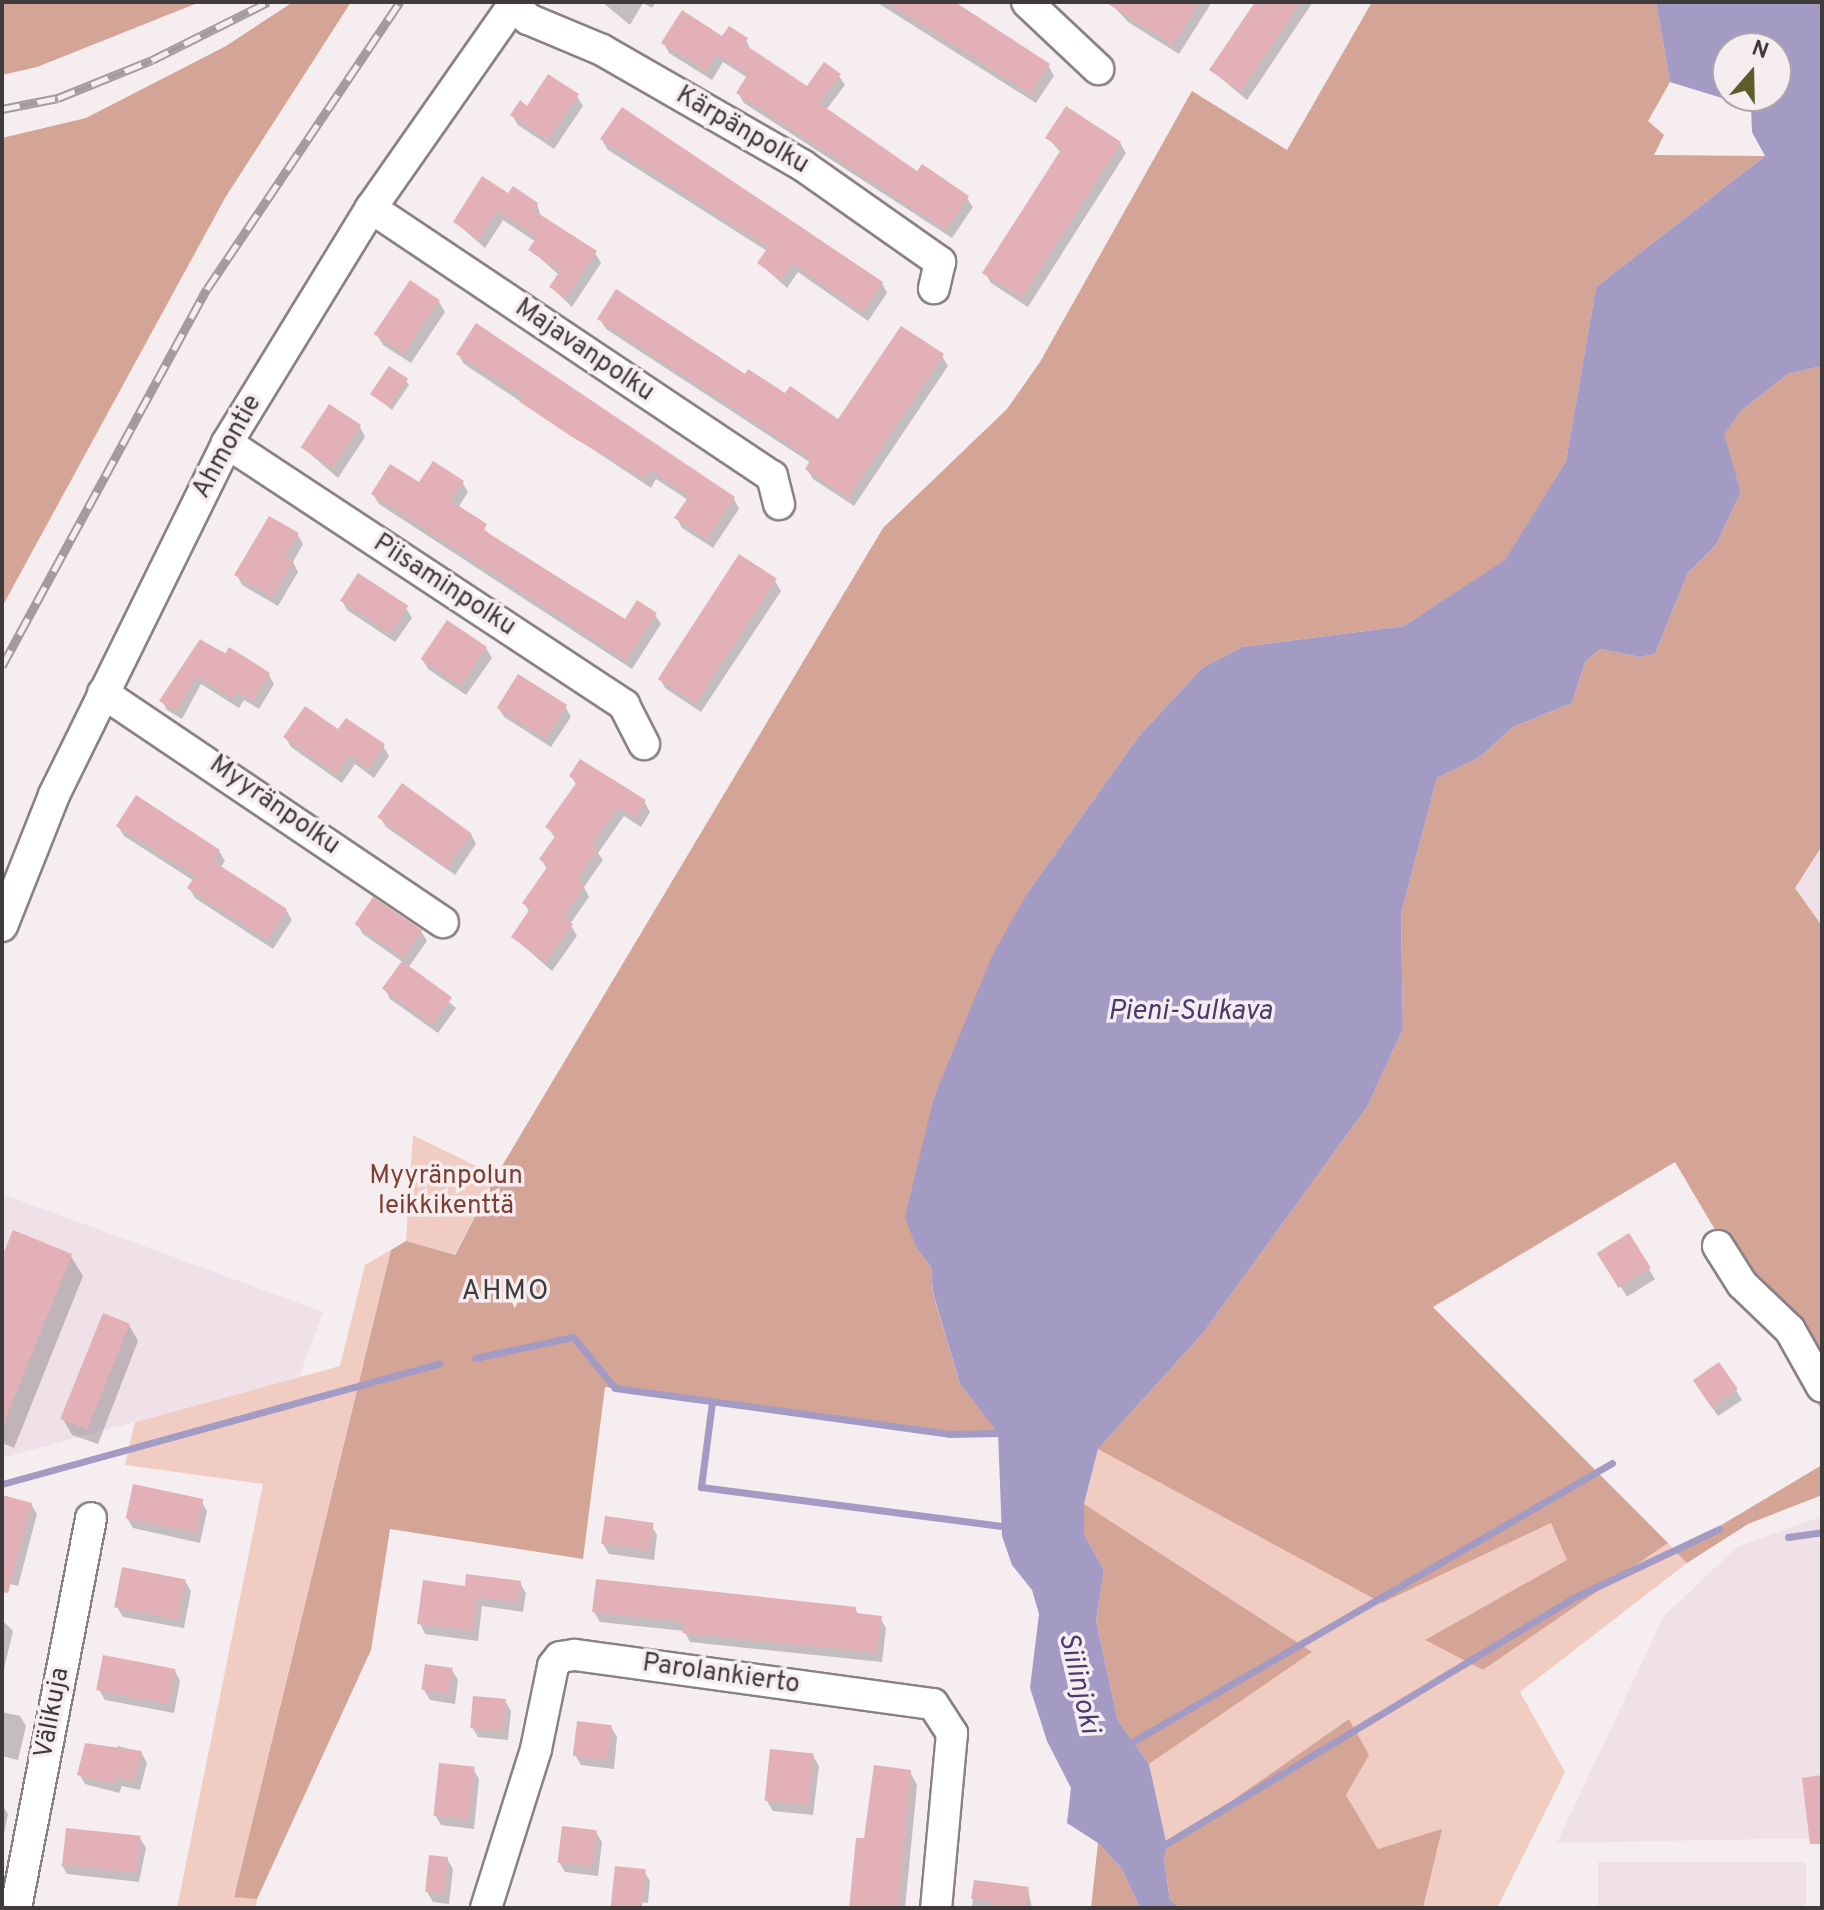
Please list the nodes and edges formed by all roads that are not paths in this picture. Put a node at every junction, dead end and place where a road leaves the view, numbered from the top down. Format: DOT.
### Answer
graph roads {
  1 [pos="1027,2"];
  2 [pos="514,3"];
  3 [pos="1098,69"];
  4 [pos="371,208"];
  5 [pos="934,288"];
  6 [pos="227,443"];
  7 [pos="779,504"];
  8 [pos="103,693"];
  9 [pos="644,744"];
  10 [pos="443,922"];
  11 [pos="2,926"];
  12 [pos="1718,1246"];
  13 [pos="1822,1387"];
  14 [pos="91,1518"];
  15 [pos="16,1908"];
  16 [pos="486,1908"];
  17 [pos="936,1908"];
  1 -- 3 [label="street"];
  2 -- 4 [label="street, Ahmontie"];
  2 -- 5 [label="street, Kärpänpolku"];
  4 -- 6 [label="street, Ahmontie"];
  4 -- 7 [label="street, Majavanpolku"];
  6 -- 8 [label="street, Ahmontie"];
  6 -- 9 [label="street, Piisaminpolku"];
  8 -- 10 [label="street, Myyränpolku"];
  8 -- 11 [label="street, Ahmontie"];
  12 -- 13 [label="street"];
  14 -- 15 [label="street, Välikuja"];
  16 -- 17 [label="street, Parolankierto"];
}
